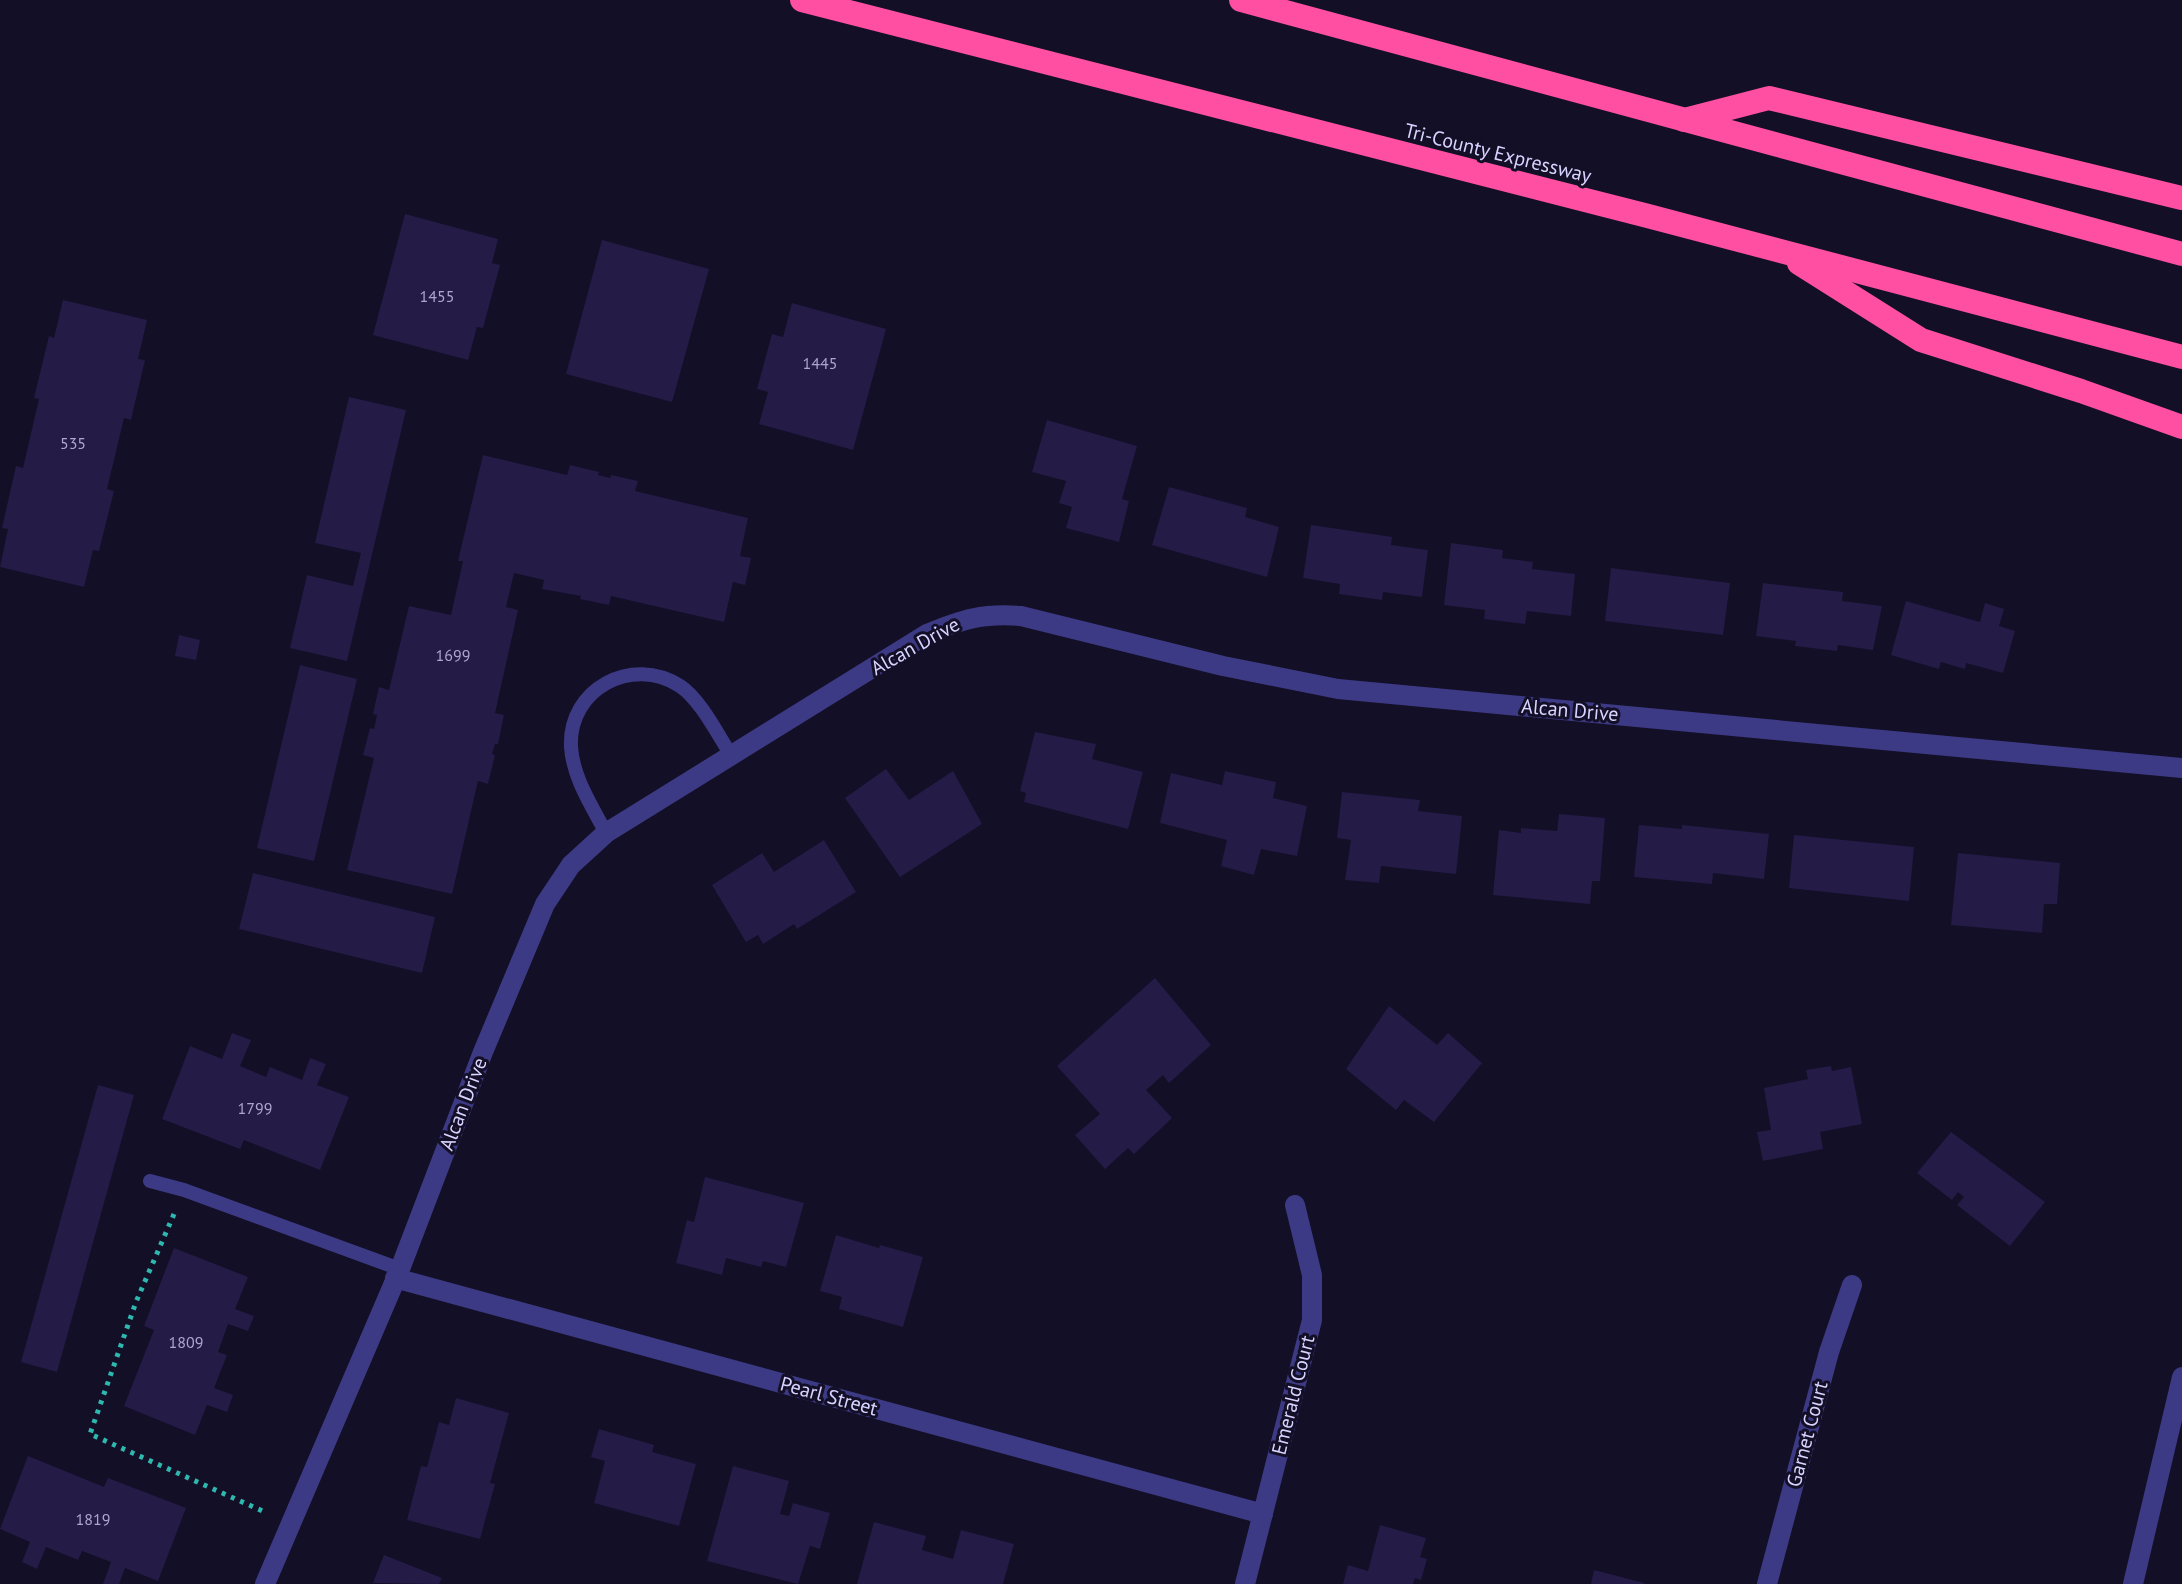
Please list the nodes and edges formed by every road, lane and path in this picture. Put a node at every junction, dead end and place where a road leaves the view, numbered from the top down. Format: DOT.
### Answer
graph roads {
  1 [pos="802,0"];
  2 [pos="1241,0"];
  3 [pos="1682,120"];
  4 [pos="2182,198"];
  5 [pos="1780,251"];
  6 [pos="2182,254"];
  7 [pos="2182,357"];
  8 [pos="2182,427"];
  9 [pos="731,755"];
  10 [pos="2182,768"];
  11 [pos="606,833"];
  12 [pos="150,1181"];
  13 [pos="184,1190"];
  14 [pos="1295,1205"];
  15 [pos="397,1273"];
  16 [pos="1852,1285"];
  17 [pos="2182,1377"];
  18 [pos="1263,1514"];
  19 [pos="290,1523"];
  20 [pos="265,1584"];
  21 [pos="1245,1584"];
  22 [pos="1767,1584"];
  23 [pos="2133,1584"];
  1 -- 5 [label="highway, Tri-County Expressway"];
  2 -- 3 [label="highway"];
  3 -- 4 [label="highway"];
  3 -- 6 [label="highway"];
  5 -- 7 [label="highway, Tri-County Expressway"];
  5 -- 8 [label="highway"];
  9 -- 10 [label="street, Alcan Drive"];
  9 -- 11 [label="street, Alcan Drive"];
  9 -- 11 [label="lane"];
  11 -- 15 [label="street, Alcan Drive"];
  12 -- 13 [label="lane"];
  13 -- 15 [label="lane"];
  13 -- 19 [label="path"];
  14 -- 18 [label="street, Emerald Court"];
  15 -- 18 [label="street, Pearl Street"];
  15 -- 19 [label="street, Alcan Drive"];
  16 -- 22 [label="street, Garnet Court"];
  17 -- 23 [label="street"];
  18 -- 21 [label="street, Emerald Court"];
  19 -- 20 [label="street, Alcan Drive"];
}
